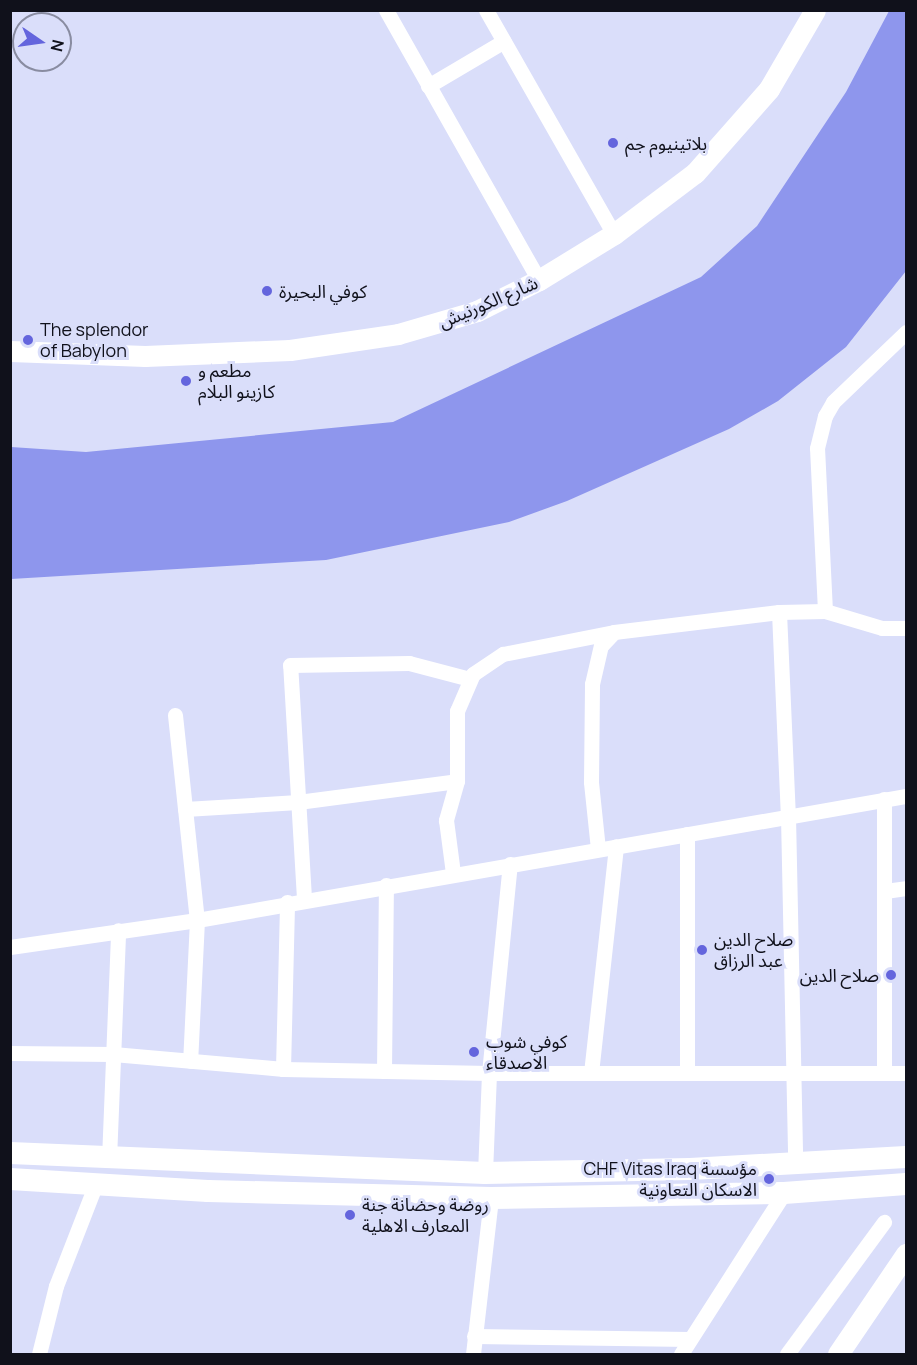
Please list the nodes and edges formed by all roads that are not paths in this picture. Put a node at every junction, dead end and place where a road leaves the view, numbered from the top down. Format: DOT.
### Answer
graph roads {
  1 [pos="386,10"];
  2 [pos="815,10"];
  3 [pos="486,11"];
  4 [pos="504,41"];
  5 [pos="428,86"];
  6 [pos="614,234"];
  7 [pos="539,280"];
  8 [pos="906,332"];
  9 [pos="10,351"];
  10 [pos="825,611"];
  11 [pos="778,612"];
  12 [pos="906,628"];
  13 [pos="614,632"];
  14 [pos="470,679"];
  15 [pos="176,715"];
  16 [pos="456,781"];
  17 [pos="906,795"];
  18 [pos="884,799"];
  19 [pos="298,802"];
  20 [pos="185,809"];
  21 [pos="788,816"];
  22 [pos="687,834"];
  23 [pos="616,846"];
  24 [pos="598,849"];
  25 [pos="510,864"];
  26 [pos="453,873"];
  27 [pos="386,885"];
  28 [pos="906,888"];
  29 [pos="885,891"];
  30 [pos="304,898"];
  31 [pos="287,902"];
  32 [pos="198,920"];
  33 [pos="118,930"];
  34 [pos="10,947"];
  35 [pos="10,1053"];
  36 [pos="113,1054"];
  37 [pos="190,1061"];
  38 [pos="284,1069"];
  39 [pos="384,1071"];
  40 [pos="793,1072"];
  41 [pos="489,1073"];
  42 [pos="591,1073"];
  43 [pos="687,1073"];
  44 [pos="884,1073"];
  45 [pos="906,1073"];
  46 [pos="10,1153"];
  47 [pos="906,1157"];
  48 [pos="109,1159"];
  49 [pos="214,1164"];
  50 [pos="795,1164"];
  51 [pos="485,1173"];
  52 [pos="10,1179"];
  53 [pos="906,1184"];
  54 [pos="95,1186"];
  55 [pos="212,1191"];
  56 [pos="784,1192"];
  57 [pos="491,1198"];
  58 [pos="884,1222"];
  59 [pos="906,1254"];
  60 [pos="474,1336"];
  61 [pos="690,1339"];
  62 [pos="39,1354"];
  63 [pos="472,1354"];
  64 [pos="681,1354"];
  65 [pos="787,1354"];
  66 [pos="838,1354"];
  1 -- 5 [label="street"];
  2 -- 6 [label="street, شارع الكورنيش"];
  3 -- 4 [label="street"];
  4 -- 5 [label="street"];
  4 -- 6 [label="street"];
  5 -- 7 [label="street"];
  6 -- 7 [label="street, شارع الكورنيش"];
  7 -- 9 [label="street, شارع الكورنيش"];
  8 -- 10 [label="street"];
  10 -- 11 [label="street"];
  10 -- 12 [label="street"];
  11 -- 13 [label="street"];
  11 -- 21 [label="street"];
  13 -- 14 [label="street"];
  13 -- 24 [label="street"];
  14 -- 16 [label="street"];
  14 -- 19 [label="street"];
  15 -- 20 [label="street"];
  16 -- 19 [label="street"];
  16 -- 26 [label="street"];
  17 -- 18 [label="street"];
  18 -- 21 [label="street"];
  18 -- 29 [label="street"];
  19 -- 20 [label="street"];
  19 -- 30 [label="street"];
  20 -- 32 [label="street"];
  21 -- 22 [label="street"];
  21 -- 40 [label="street"];
  22 -- 23 [label="street"];
  22 -- 43 [label="street"];
  23 -- 24 [label="street"];
  23 -- 42 [label="street"];
  24 -- 25 [label="street"];
  25 -- 26 [label="street"];
  25 -- 41 [label="street"];
  26 -- 27 [label="street"];
  27 -- 30 [label="street"];
  27 -- 39 [label="street"];
  28 -- 29 [label="street"];
  29 -- 44 [label="street"];
  30 -- 31 [label="street"];
  31 -- 32 [label="street"];
  31 -- 38 [label="street"];
  32 -- 33 [label="street"];
  32 -- 37 [label="street"];
  33 -- 34 [label="street"];
  33 -- 36 [label="street"];
  35 -- 36 [label="street"];
  36 -- 37 [label="street"];
  36 -- 48 [label="street"];
  37 -- 38 [label="street"];
  38 -- 39 [label="street"];
  39 -- 41 [label="street"];
  40 -- 43 [label="street"];
  40 -- 44 [label="street"];
  40 -- 50 [label="street"];
  41 -- 42 [label="street"];
  41 -- 51 [label="street"];
  42 -- 43 [label="street"];
  44 -- 45 [label="street"];
  46 -- 48 [label="main road"];
  47 -- 50 [label="main road"];
  48 -- 49 [label="main road"];
  49 -- 51 [label="main road"];
  49 -- 55 [label="main road"];
  50 -- 51 [label="main road"];
  52 -- 54 [label="main road"];
  53 -- 56 [label="main road"];
  54 -- 55 [label="main road"];
  54 -- 62 [label="street"];
  55 -- 57 [label="main road"];
  56 -- 57 [label="main road"];
  56 -- 61 [label="street"];
  57 -- 60 [label="street"];
  58 -- 65 [label="street"];
  59 -- 66 [label="street"];
  60 -- 61 [label="street"];
  60 -- 63 [label="street"];
  61 -- 64 [label="street"];
}
